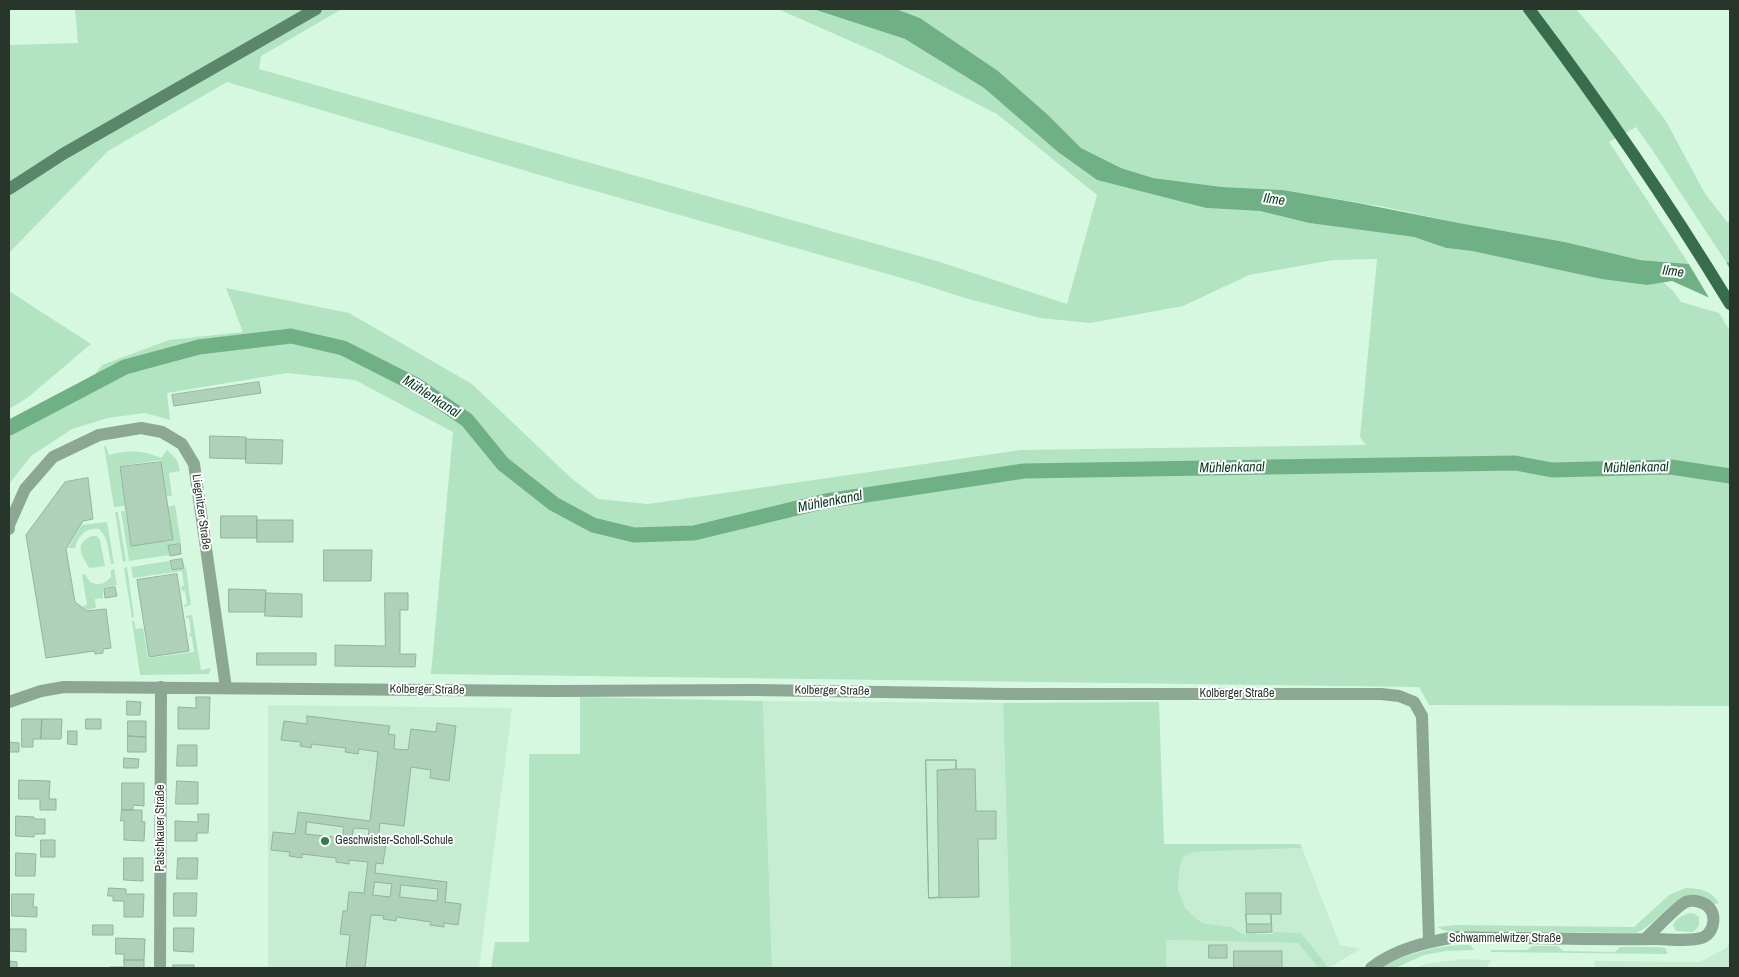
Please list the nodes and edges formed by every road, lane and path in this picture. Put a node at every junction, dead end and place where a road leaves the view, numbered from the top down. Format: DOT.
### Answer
graph roads {
  1 [pos="316,9"];
  2 [pos="1530,9"];
  3 [pos="9,189"];
  4 [pos="1730,304"];
  5 [pos="9,529"];
  6 [pos="161,687"];
  7 [pos="226,688"];
  8 [pos="9,702"];
  9 [pos="1645,939"];
  10 [pos="1429,941"];
  11 [pos="160,968"];
  12 [pos="1371,968"];
  1 -- 3 [label="street"];
  2 -- 4 [label="main road"];
  5 -- 7 [label="street, Liegnitzer Straße"];
  6 -- 7 [label="street, Kolberger Straße"];
  6 -- 8 [label="street, Kolberger Straße"];
  6 -- 11 [label="street, Patschkauer Straße"];
  7 -- 10 [label="street, Kolberger Straße"];
  9 -- 9 [label="street, Schwammelwitzer Straße"];
  9 -- 10 [label="street, Schwammelwitzer Straße"];
  10 -- 12 [label="street, Schwammelwitzer Straße"];
}
